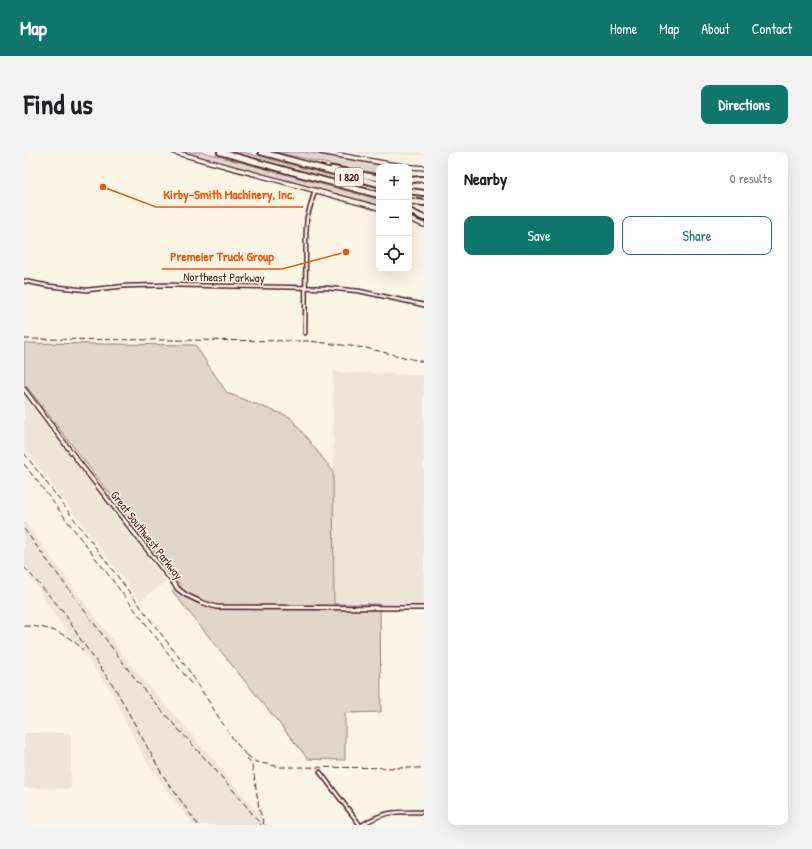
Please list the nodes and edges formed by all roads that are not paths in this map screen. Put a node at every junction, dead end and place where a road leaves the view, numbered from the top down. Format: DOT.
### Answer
graph roads {
  1 [pos="174,152"];
  2 [pos="220,152"];
  3 [pos="261,152"];
  4 [pos="321,152"];
  5 [pos="319,168"];
  6 [pos="424,168"];
  7 [pos="376,177"];
  8 [pos="412,180"];
  9 [pos="424,180"];
  10 [pos="376,183"];
  11 [pos="315,190"];
  12 [pos="368,192"];
  13 [pos="412,192"];
  14 [pos="376,194"];
  15 [pos="424,194"];
  16 [pos="376,196"];
  17 [pos="412,201"];
  18 [pos="424,203"];
  19 [pos="376,207"];
  20 [pos="412,212"];
  21 [pos="424,218"];
  22 [pos="412,220"];
  23 [pos="424,225"];
  24 [pos="24,281"];
  25 [pos="305,287"];
  26 [pos="424,305"];
  27 [pos="305,333"];
  28 [pos="24,389"];
  29 [pos="424,608"];
  30 [pos="320,772"];
  31 [pos="424,812"];
  32 [pos="361,825"];
  1 -- 11 [label="main road"];
  2 -- 12 [label="highway, I 820"];
  3 -- 5 [label="highway, I 820"];
  4 -- 6 [label="main road"];
  5 -- 7 [label="highway"];
  5 -- 10 [label="highway, I 820"];
  8 -- 9 [label="highway"];
  11 -- 19 [label="main road"];
  11 -- 25 [label="street"];
  12 -- 14 [label="highway, I 820"];
  12 -- 16 [label="highway"];
  13 -- 15 [label="highway"];
  17 -- 18 [label="highway"];
  20 -- 21 [label="highway"];
  22 -- 23 [label="main road"];
  24 -- 25 [label="street, Northeast Parkway"];
  25 -- 26 [label="street, Northeast Parkway"];
  25 -- 27 [label="street"];
  28 -- 29 [label="street, Great Southwest Parkway"];
  30 -- 32 [label="street"];
  31 -- 32 [label="street"];
}
